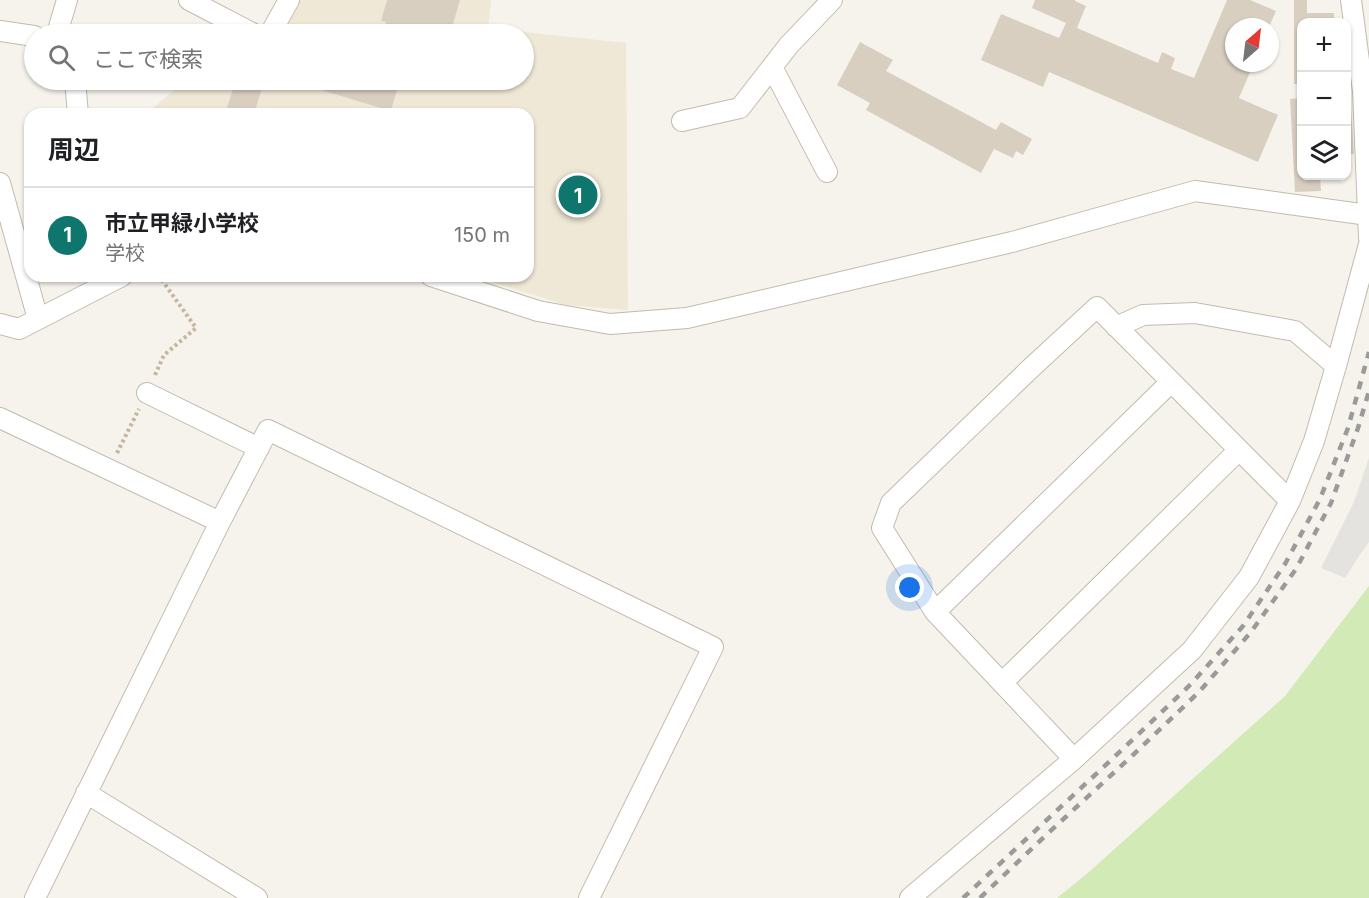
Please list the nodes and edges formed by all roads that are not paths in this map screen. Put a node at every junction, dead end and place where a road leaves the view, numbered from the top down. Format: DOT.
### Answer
graph roads {
  1 [pos="67,0"];
  2 [pos="189,0"];
  3 [pos="289,0"];
  4 [pos="832,0"];
  5 [pos="1351,0"];
  6 [pos="60,24"];
  7 [pos="235,24"];
  8 [pos="276,24"];
  9 [pos="0,31"];
  10 [pos="24,35"];
  11 [pos="772,68"];
  12 [pos="76,90"];
  13 [pos="77,108"];
  14 [pos="682,121"];
  15 [pos="827,172"];
  16 [pos="0,183"];
  17 [pos="1368,215"];
  18 [pos="1369,238"];
  19 [pos="1369,244"];
  20 [pos="24,269"];
  21 [pos="28,282"];
  22 [pos="110,282"];
  23 [pos="449,282"];
  24 [pos="38,319"];
  25 [pos="0,324"];
  26 [pos="1116,327"];
  27 [pos="1336,366"];
  28 [pos="1171,382"];
  29 [pos="147,393"];
  30 [pos="0,418"];
  31 [pos="258,448"];
  32 [pos="1239,450"];
  33 [pos="1290,501"];
  34 [pos="220,522"];
  35 [pos="935,612"];
  36 [pos="1002,683"];
  37 [pos="1074,759"];
  38 [pos="86,794"];
  39 [pos="35,898"];
  40 [pos="257,898"];
  41 [pos="589,898"];
  42 [pos="910,898"];
  1 -- 6 [label="street"];
  2 -- 7 [label="street"];
  3 -- 8 [label="street"];
  4 -- 11 [label="street"];
  5 -- 17 [label="street"];
  9 -- 10 [label="street"];
  11 -- 14 [label="street"];
  11 -- 15 [label="street"];
  12 -- 13 [label="street"];
  16 -- 20 [label="street"];
  17 -- 18 [label="street"];
  17 -- 23 [label="street"];
  19 -- 27 [label="street"];
  21 -- 24 [label="street"];
  22 -- 24 [label="street"];
  24 -- 25 [label="street"];
  26 -- 27 [label="street"];
  26 -- 28 [label="street"];
  26 -- 35 [label="street"];
  27 -- 33 [label="street"];
  28 -- 32 [label="street"];
  28 -- 35 [label="street"];
  29 -- 31 [label="street"];
  30 -- 34 [label="street"];
  31 -- 34 [label="street"];
  31 -- 41 [label="street"];
  32 -- 33 [label="street"];
  32 -- 36 [label="street"];
  33 -- 37 [label="street"];
  34 -- 38 [label="street"];
  35 -- 36 [label="street"];
  36 -- 37 [label="street"];
  37 -- 42 [label="street"];
  38 -- 39 [label="street"];
  38 -- 40 [label="street"];
}
